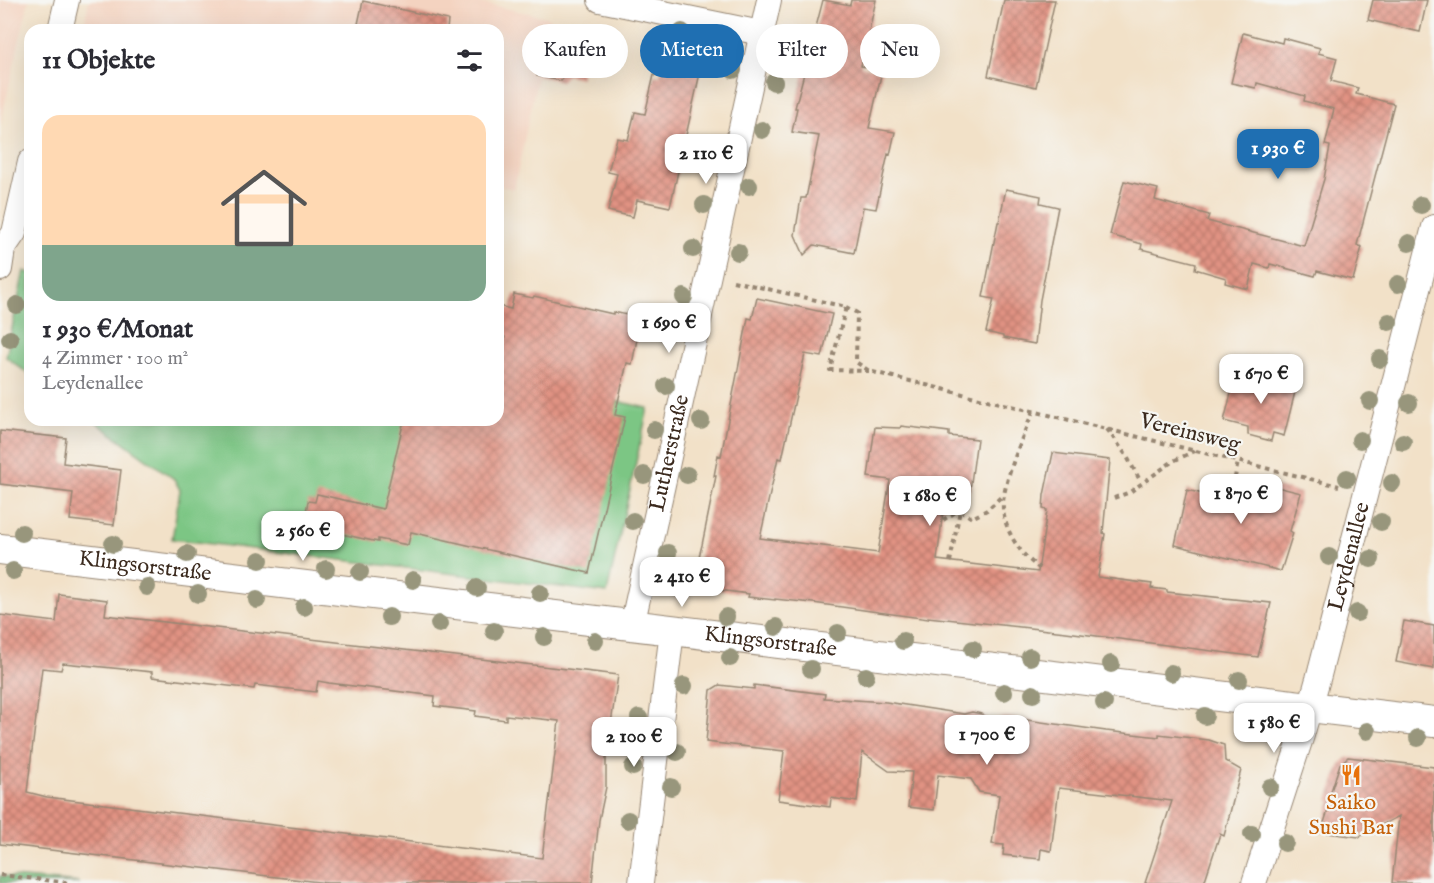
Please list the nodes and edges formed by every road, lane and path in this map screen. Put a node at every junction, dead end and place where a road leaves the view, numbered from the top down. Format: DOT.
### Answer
graph roads {
  1 [pos="67,0"];
  2 [pos="600,0"];
  3 [pos="769,0"];
  4 [pos="61,24"];
  5 [pos="763,24"];
  6 [pos="756,32"];
  7 [pos="756,56"];
  8 [pos="24,189"];
  9 [pos="1434,227"];
  10 [pos="0,269"];
  11 [pos="733,281"];
  12 [pos="846,306"];
  13 [pos="869,371"];
  14 [pos="1033,411"];
  15 [pos="1106,429"];
  16 [pos="1195,451"];
  17 [pos="1238,462"];
  18 [pos="1141,482"];
  19 [pos="1339,486"];
  20 [pos="949,487"];
  21 [pos="1004,494"];
  22 [pos="1114,498"];
  23 [pos="1236,505"];
  24 [pos="960,510"];
  25 [pos="943,520"];
  26 [pos="0,549"];
  27 [pos="950,562"];
  28 [pos="1039,568"];
  29 [pos="632,626"];
  30 [pos="672,631"];
  31 [pos="1310,708"];
  32 [pos="1434,722"];
  33 [pos="0,875"];
  34 [pos="70,883"];
  35 [pos="641,883"];
  36 [pos="1254,883"];
  1 -- 4 [label="street"];
  2 -- 6 [label="street"];
  3 -- 5 [label="street, Lutherstraße"];
  7 -- 29 [label="street, Lutherstraße"];
  8 -- 10 [label="street"];
  9 -- 31 [label="street, Leydenallee"];
  11 -- 12 [label="path"];
  12 -- 13 [label="path"];
  12 -- 13 [label="path, Vereinsweg"];
  13 -- 14 [label="path, Vereinsweg"];
  14 -- 15 [label="path, Vereinsweg"];
  14 -- 21 [label="path"];
  15 -- 16 [label="path, Vereinsweg"];
  15 -- 18 [label="path"];
  16 -- 17 [label="path, Vereinsweg"];
  16 -- 18 [label="path"];
  17 -- 19 [label="path, Vereinsweg"];
  17 -- 23 [label="path"];
  18 -- 22 [label="path"];
  20 -- 24 [label="path"];
  21 -- 24 [label="path"];
  21 -- 28 [label="path"];
  24 -- 25 [label="path"];
  24 -- 27 [label="path"];
  26 -- 29 [label="street, Klingsorstraße"];
  29 -- 30 [label="street, Klingsorstraße"];
  30 -- 31 [label="street, Klingsorstraße"];
  30 -- 35 [label="street"];
  31 -- 32 [label="street, Klingsorstraße"];
  31 -- 36 [label="street, Leydenallee"];
  33 -- 34 [label="path"];
}
